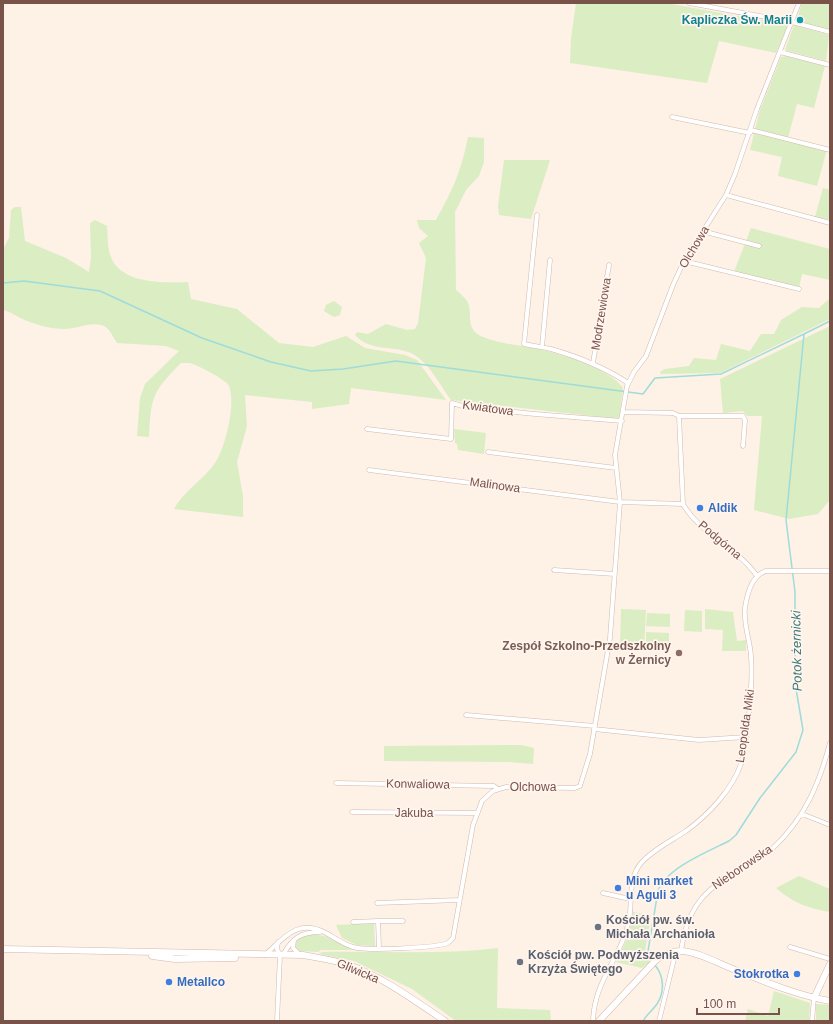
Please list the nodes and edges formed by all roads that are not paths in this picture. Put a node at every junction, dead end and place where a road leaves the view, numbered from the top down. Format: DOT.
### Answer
graph roads {
  1 [pos="689,3"];
  2 [pos="799,3"];
  3 [pos="792,22"];
  4 [pos="830,32"];
  5 [pos="780,52"];
  6 [pos="830,65"];
  7 [pos="672,117"];
  8 [pos="750,131"];
  9 [pos="830,150"];
  10 [pos="726,195"];
  11 [pos="536,215"];
  12 [pos="830,223"];
  13 [pos="702,231"];
  14 [pos="759,246"];
  15 [pos="550,260"];
  16 [pos="684,261"];
  17 [pos="609,265"];
  18 [pos="799,289"];
  19 [pos="542,347"];
  20 [pos="593,363"];
  21 [pos="628,383"];
  22 [pos="623,412"];
  23 [pos="679,416"];
  24 [pos="622,421"];
  25 [pos="367,429"];
  26 [pos="743,446"];
  27 [pos="488,452"];
  28 [pos="616,468"];
  29 [pos="369,470"];
  30 [pos="620,502"];
  31 [pos="683,504"];
  32 [pos="554,570"];
  33 [pos="830,571"];
  34 [pos="615,574"];
  35 [pos="757,576"];
  36 [pos="466,715"];
  37 [pos="595,727"];
  38 [pos="746,737"];
  39 [pos="830,743"];
  40 [pos="336,783"];
  41 [pos="498,789"];
  42 [pos="352,812"];
  43 [pos="476,813"];
  44 [pos="802,814"];
  45 [pos="830,825"];
  46 [pos="603,893"];
  47 [pos="630,899"];
  48 [pos="460,900"];
  49 [pos="377,903"];
  50 [pos="378,921"];
  51 [pos="403,921"];
  52 [pos="352,922"];
  53 [pos="325,932"];
  54 [pos="294,939"];
  55 [pos="278,942"];
  56 [pos="790,947"];
  57 [pos="379,948"];
  58 [pos="3,949"];
  59 [pos="678,951"];
  60 [pos="262,955"];
  61 [pos="282,955"];
  62 [pos="300,955"];
  63 [pos="830,958"];
  64 [pos="830,964"];
  65 [pos="814,998"];
  66 [pos="830,1001"];
  67 [pos="277,1021"];
  68 [pos="445,1021"];
  69 [pos="593,1021"];
  70 [pos="599,1021"];
  71 [pos="659,1021"];
  72 [pos="812,1021"];
  1 -- 3 [label="street"];
  2 -- 3 [label="street, Olchowa"];
  3 -- 4 [label="street"];
  3 -- 5 [label="street, Olchowa"];
  5 -- 6 [label="street"];
  5 -- 8 [label="street, Olchowa"];
  7 -- 8 [label="street"];
  8 -- 9 [label="street"];
  8 -- 10 [label="street, Olchowa"];
  10 -- 12 [label="street"];
  10 -- 13 [label="street, Olchowa"];
  11 -- 19 [label="street"];
  13 -- 14 [label="street"];
  13 -- 16 [label="street, Olchowa"];
  15 -- 19 [label="street"];
  16 -- 18 [label="street"];
  16 -- 21 [label="street, Olchowa"];
  17 -- 20 [label="street, Modrzewiowa"];
  19 -- 20 [label="street"];
  20 -- 21 [label="street"];
  21 -- 22 [label="street, Olchowa"];
  22 -- 23 [label="street"];
  22 -- 24 [label="street, Olchowa"];
  23 -- 26 [label="street"];
  23 -- 31 [label="street"];
  24 -- 25 [label="street, Kwiatowa"];
  24 -- 28 [label="street, Olchowa"];
  27 -- 28 [label="street"];
  28 -- 30 [label="street, Olchowa"];
  29 -- 30 [label="street, Malinowa"];
  30 -- 31 [label="street"];
  30 -- 34 [label="street, Olchowa"];
  31 -- 35 [label="street, Podgórna"];
  32 -- 34 [label="street"];
  33 -- 35 [label="street"];
  34 -- 37 [label="street, Olchowa"];
  35 -- 38 [label="street, Leopolda Miki"];
  36 -- 37 [label="street"];
  37 -- 38 [label="street"];
  37 -- 41 [label="street, Olchowa"];
  38 -- 47 [label="street, Leopolda Miki"];
  39 -- 44 [label="street, Nieborowska"];
  40 -- 41 [label="street, Konwaliowa"];
  41 -- 43 [label="street, Olchowa"];
  42 -- 43 [label="street, Jakuba"];
  43 -- 48 [label="street, Olchowa"];
  44 -- 45 [label="street"];
  44 -- 59 [label="street, Nieborowska"];
  46 -- 47 [label="street"];
  47 -- 69 [label="street, Leopolda Miki"];
  48 -- 49 [label="street"];
  48 -- 57 [label="street, Olchowa"];
  50 -- 51 [label="street"];
  50 -- 52 [label="street"];
  50 -- 57 [label="street"];
  53 -- 54 [label="street"];
  53 -- 55 [label="street, Olchowa"];
  53 -- 57 [label="street, Olchowa"];
  54 -- 61 [label="street"];
  54 -- 62 [label="street"];
  55 -- 60 [label="street, Olchowa"];
  55 -- 61 [label="street"];
  56 -- 63 [label="street"];
  58 -- 60 [label="street, Gliwicka"];
  59 -- 65 [label="street"];
  59 -- 70 [label="street"];
  59 -- 71 [label="street, Nieborowska"];
  60 -- 61 [label="street, Gliwicka"];
  61 -- 62 [label="street, Gliwicka"];
  61 -- 67 [label="street"];
  62 -- 68 [label="street, Gliwicka"];
  64 -- 65 [label="street"];
  65 -- 66 [label="street"];
  65 -- 72 [label="street"];
}
